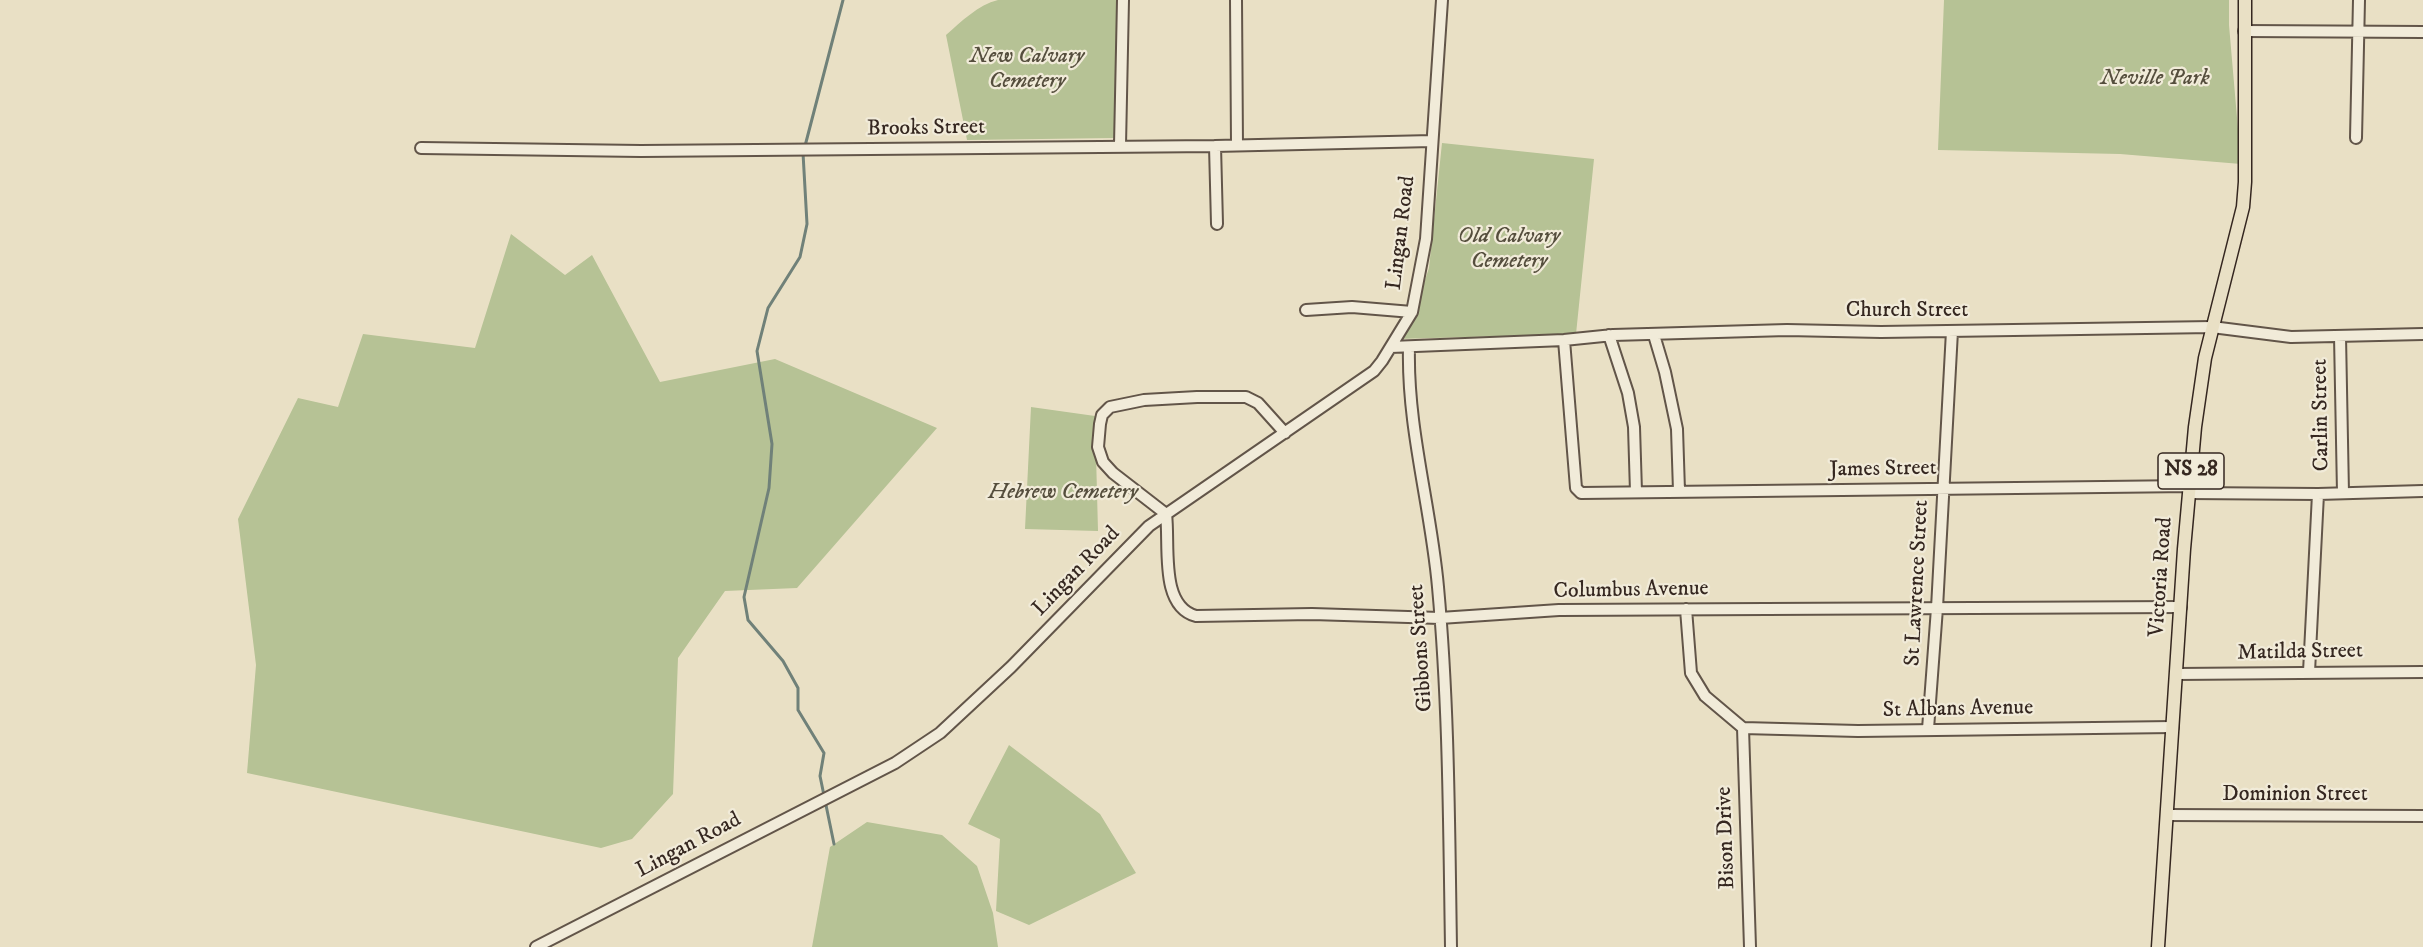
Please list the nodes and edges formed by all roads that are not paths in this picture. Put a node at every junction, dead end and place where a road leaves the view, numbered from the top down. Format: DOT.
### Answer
graph roads {
  1 [pos="1123,0"];
  2 [pos="1236,0"];
  3 [pos="1442,0"];
  4 [pos="2245,0"];
  5 [pos="2359,0"];
  6 [pos="2244,31"];
  7 [pos="2357,31"];
  8 [pos="2423,32"];
  9 [pos="2356,138"];
  10 [pos="1432,141"];
  11 [pos="1120,145"];
  12 [pos="1237,145"];
  13 [pos="1215,146"];
  14 [pos="421,148"];
  15 [pos="1217,224"];
  16 [pos="1306,310"];
  17 [pos="1412,312"];
  18 [pos="2212,327"];
  19 [pos="1952,331"];
  20 [pos="2423,334"];
  21 [pos="1609,335"];
  22 [pos="1654,335"];
  23 [pos="2340,336"];
  24 [pos="1564,340"];
  25 [pos="1391,347"];
  26 [pos="1409,348"];
  27 [pos="1285,433"];
  28 [pos="1943,488"];
  29 [pos="2189,490"];
  30 [pos="1679,491"];
  31 [pos="2423,491"];
  32 [pos="1636,492"];
  33 [pos="2343,493"];
  34 [pos="2318,494"];
  35 [pos="1166,514"];
  36 [pos="2181,607"];
  37 [pos="1937,608"];
  38 [pos="1686,609"];
  39 [pos="1440,618"];
  40 [pos="2309,672"];
  41 [pos="2423,672"];
  42 [pos="2177,674"];
  43 [pos="2173,727"];
  44 [pos="1743,728"];
  45 [pos="1928,729"];
  46 [pos="2167,815"];
  47 [pos="2423,816"];
  48 [pos="536,947"];
  49 [pos="1451,947"];
  50 [pos="1750,947"];
  51 [pos="2158,947"];
  1 -- 11 [label="street"];
  2 -- 12 [label="street"];
  3 -- 10 [label="street, Lingan Road"];
  4 -- 6 [label="main road, Victoria Road / NS 28"];
  5 -- 7 [label="street"];
  6 -- 7 [label="street"];
  6 -- 18 [label="main road, Victoria Road / NS 28"];
  7 -- 8 [label="street"];
  7 -- 9 [label="street"];
  10 -- 12 [label="street, Brooks Street"];
  10 -- 17 [label="street, Lingan Road"];
  11 -- 13 [label="street, Brooks Street"];
  11 -- 14 [label="street, Brooks Street"];
  12 -- 13 [label="street, Brooks Street"];
  13 -- 15 [label="street"];
  16 -- 17 [label="street"];
  17 -- 25 [label="street, Lingan Road"];
  18 -- 19 [label="street, Church Street"];
  18 -- 23 [label="street, Church Street"];
  18 -- 29 [label="main road, Victoria Road / NS 28"];
  19 -- 22 [label="street, Church Street"];
  19 -- 28 [label="street, St Lawrence Street"];
  20 -- 23 [label="street, Church Street"];
  21 -- 22 [label="street, Church Street"];
  21 -- 24 [label="street, Church Street"];
  21 -- 32 [label="street"];
  22 -- 30 [label="street"];
  23 -- 33 [label="street, Carlin Street"];
  24 -- 26 [label="street, Church Street"];
  24 -- 32 [label="street, James Street"];
  25 -- 26 [label="street, Church Street"];
  25 -- 27 [label="street, Lingan Road"];
  26 -- 39 [label="street, Gibbons Street"];
  27 -- 35 [label="street, Lingan Road"];
  27 -- 35 [label="street"];
  28 -- 29 [label="street, James Street"];
  28 -- 30 [label="street, James Street"];
  28 -- 37 [label="street, St Lawrence Street"];
  29 -- 34 [label="street, James Street"];
  29 -- 36 [label="main road, Victoria Road / NS 28"];
  30 -- 32 [label="street, James Street"];
  31 -- 33 [label="street, James Street"];
  33 -- 34 [label="street, James Street"];
  34 -- 40 [label="street"];
  35 -- 39 [label="street, Columbus Avenue"];
  35 -- 48 [label="street, Lingan Road"];
  36 -- 37 [label="street, Columbus Avenue"];
  36 -- 42 [label="main road, Victoria Road / NS 28"];
  37 -- 38 [label="street, Columbus Avenue"];
  37 -- 45 [label="street, St Lawrence Street"];
  38 -- 39 [label="street, Columbus Avenue"];
  38 -- 44 [label="street"];
  39 -- 49 [label="street, Gibbons Street"];
  40 -- 41 [label="street, Matilda Street"];
  40 -- 42 [label="street, Matilda Street"];
  42 -- 43 [label="main road, Victoria Road / NS 28"];
  43 -- 45 [label="street, St Albans Avenue"];
  43 -- 46 [label="main road, Victoria Road / NS 28"];
  44 -- 45 [label="street, St Albans Avenue"];
  44 -- 50 [label="street, Bison Drive"];
  46 -- 47 [label="street, Dominion Street"];
  46 -- 51 [label="main road, Victoria Road / NS 28"];
}
